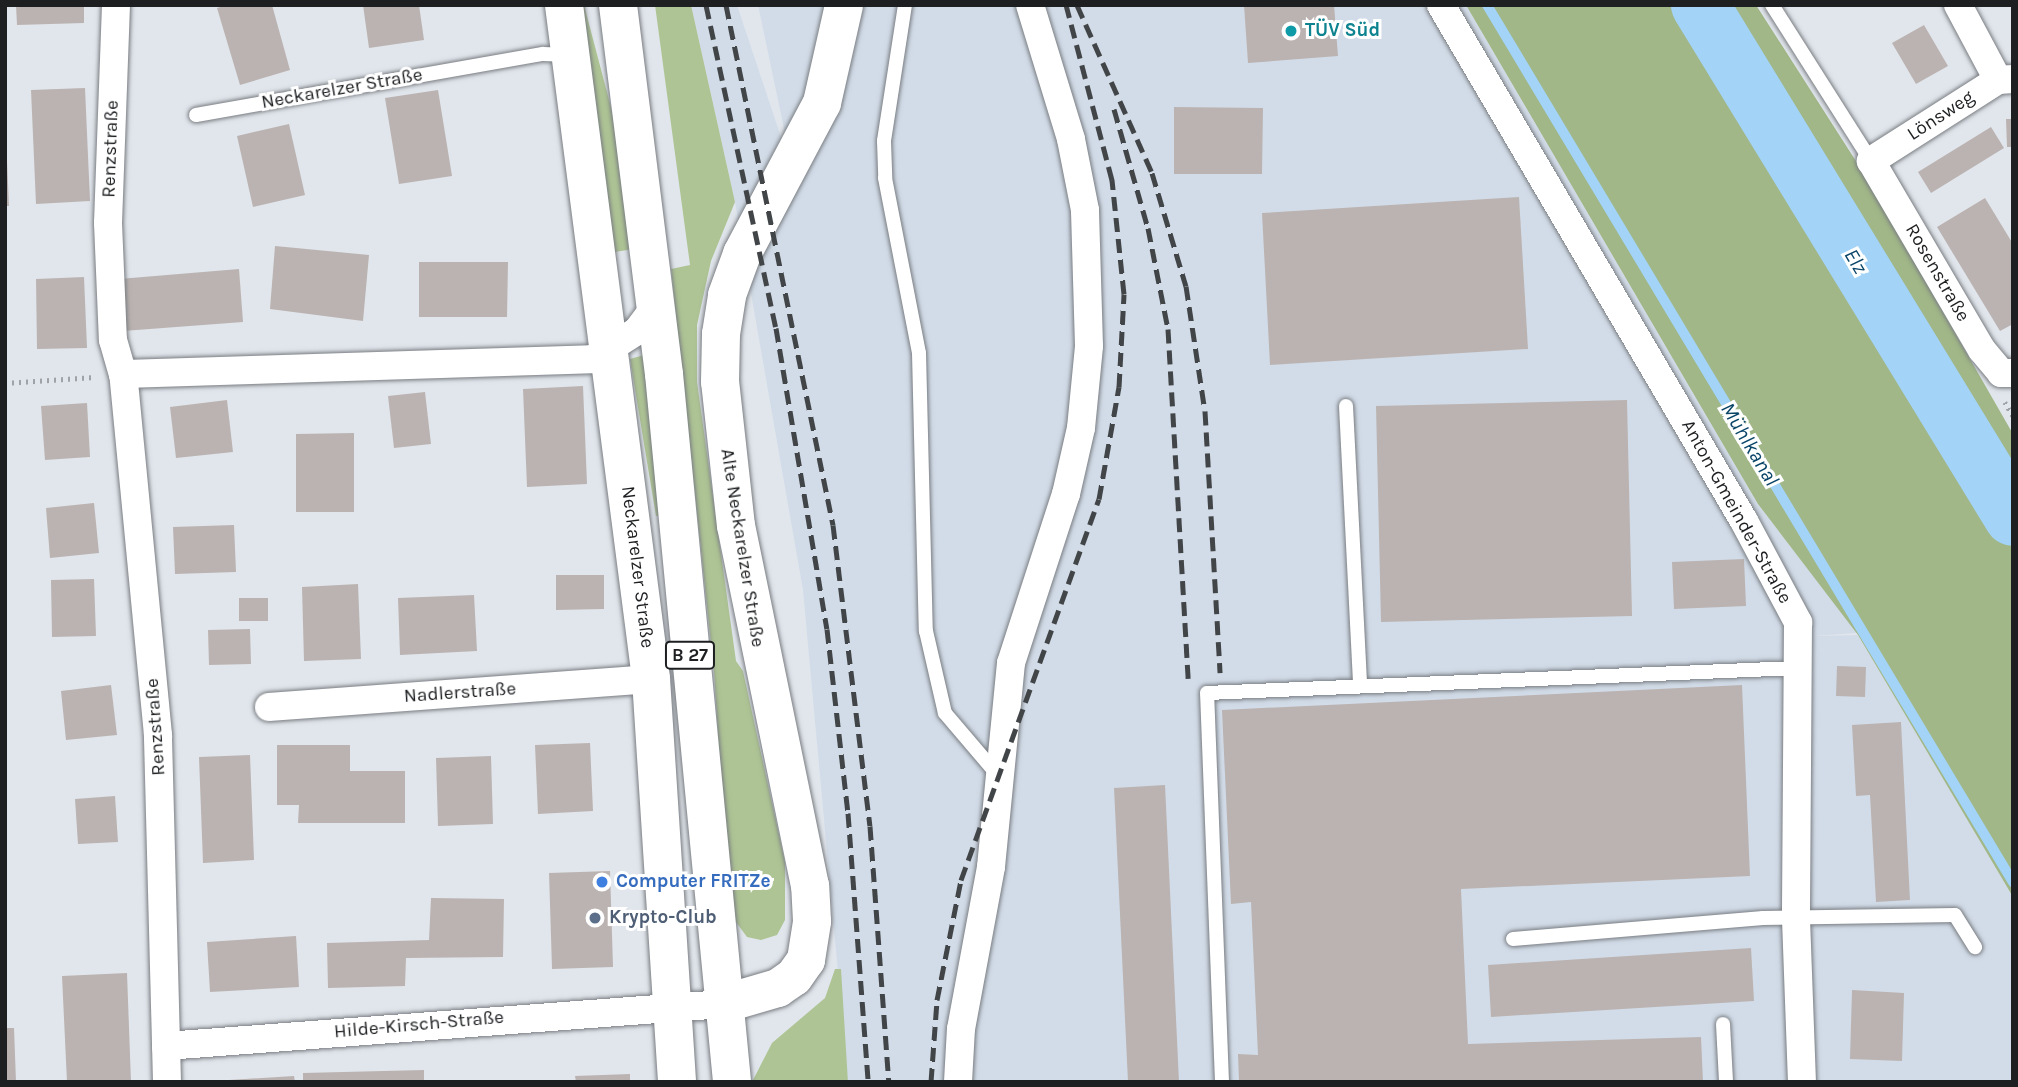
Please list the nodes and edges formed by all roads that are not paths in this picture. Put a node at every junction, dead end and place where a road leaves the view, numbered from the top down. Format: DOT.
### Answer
graph roads {
  1 [pos="116,5"];
  2 [pos="564,5"];
  3 [pos="618,5"];
  4 [pos="844,5"];
  5 [pos="905,5"];
  6 [pos="1030,5"];
  7 [pos="1441,5"];
  8 [pos="1772,5"];
  9 [pos="1958,5"];
  10 [pos="571,55"];
  11 [pos="2005,80"];
  12 [pos="197,115"];
  13 [pos="1871,161"];
  14 [pos="655,307"];
  15 [pos="610,349"];
  16 [pos="2013,373"];
  17 [pos="113,375"];
  18 [pos="1346,406"];
  19 [pos="1797,668"];
  20 [pos="651,680"];
  21 [pos="1360,686"];
  22 [pos="269,707"];
  23 [pos="997,774"];
  24 [pos="1796,919"];
  25 [pos="1513,939"];
  26 [pos="1975,947"];
  27 [pos="723,1004"];
  28 [pos="647,1007"];
  29 [pos="1723,1024"];
  30 [pos="166,1046"];
  31 [pos="167,1082"];
  32 [pos="677,1082"];
  33 [pos="732,1082"];
  34 [pos="958,1082"];
  35 [pos="1222,1082"];
  36 [pos="1726,1082"];
  37 [pos="1802,1082"];
  1 -- 17 [label="street, Renzstraße"];
  2 -- 10 [label="main road, Neckarelzer Straße / B 27"];
  3 -- 14 [label="main road, B 27"];
  4 -- 27 [label="main road, Alte Neckarelzer Straße"];
  5 -- 23 [label="lane"];
  6 -- 23 [label="street"];
  7 -- 19 [label="street, Anton-Gmeinder-Straße"];
  8 -- 13 [label="lane"];
  9 -- 11 [label="street"];
  10 -- 12 [label="lane, Neckarelzer Straße"];
  10 -- 15 [label="main road, Neckarelzer Straße / B 27"];
  11 -- 13 [label="street, Lönsweg"];
  13 -- 16 [label="street, Rosenstraße"];
  14 -- 15 [label="street"];
  14 -- 27 [label="main road, B 27"];
  15 -- 17 [label="street"];
  15 -- 20 [label="main road, Neckarelzer Straße / B 27"];
  17 -- 30 [label="street, Renzstraße"];
  18 -- 21 [label="lane"];
  19 -- 21 [label="lane"];
  19 -- 24 [label="street, Anton-Gmeinder-Straße"];
  20 -- 22 [label="street, Nadlerstraße"];
  20 -- 28 [label="main road, Neckarelzer Straße / B 27"];
  21 -- 35 [label="lane"];
  23 -- 34 [label="street"];
  24 -- 25 [label="lane"];
  24 -- 26 [label="lane"];
  24 -- 37 [label="street, Anton-Gmeinder-Straße"];
  27 -- 28 [label="street, Alte Neckarelzer Straße"];
  27 -- 33 [label="main road, B 27"];
  28 -- 30 [label="street, Hilde-Kirsch-Straße"];
  28 -- 32 [label="main road, Neckarelzer Straße / B 27"];
  29 -- 36 [label="lane"];
  30 -- 31 [label="street, Renzstraße"];
}
